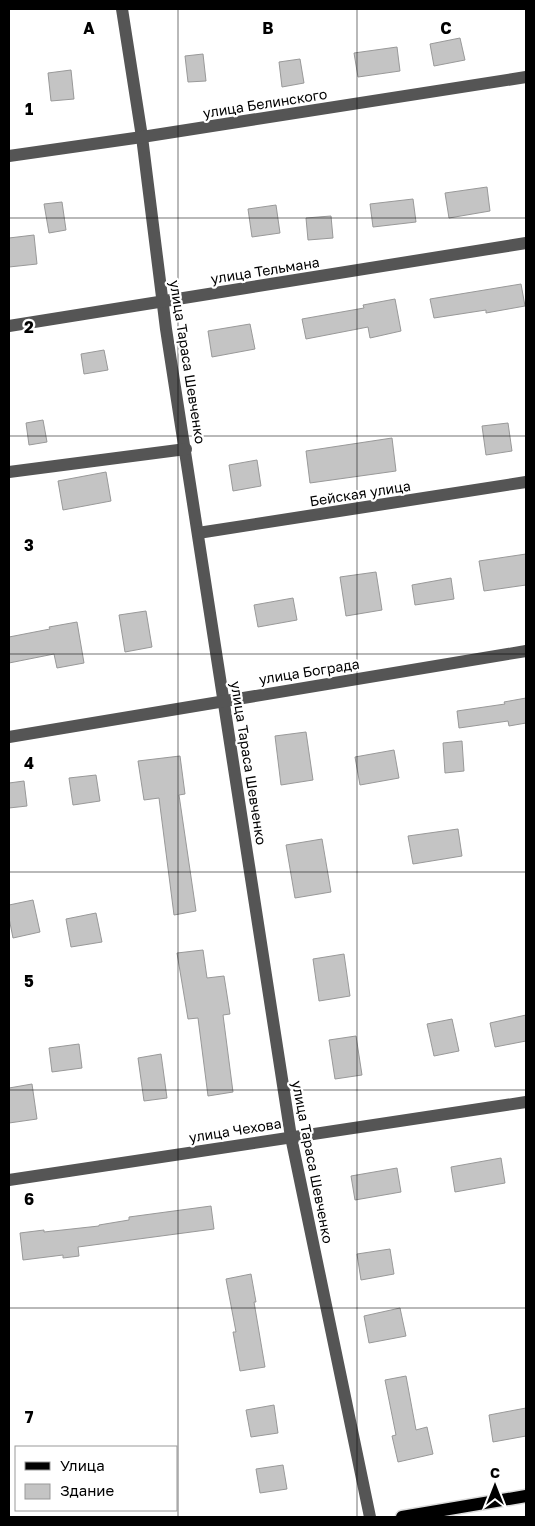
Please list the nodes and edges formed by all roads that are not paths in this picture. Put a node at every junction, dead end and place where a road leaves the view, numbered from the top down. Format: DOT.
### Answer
graph roads {
  1 [pos="122,9"];
  2 [pos="526,77"];
  3 [pos="142,137"];
  4 [pos="9,156"];
  5 [pos="526,243"];
  6 [pos="163,302"];
  7 [pos="9,326"];
  8 [pos="186,449"];
  9 [pos="9,472"];
  10 [pos="526,482"];
  11 [pos="198,533"];
  12 [pos="526,651"];
  13 [pos="224,701"];
  14 [pos="9,736"];
  15 [pos="526,1102"];
  16 [pos="291,1137"];
  17 [pos="9,1180"];
  18 [pos="526,1496"];
  19 [pos="370,1517"];
  20 [pos="402,1517"];
  1 -- 3 [label="street, улица Тараса Шевченко"];
  2 -- 3 [label="street, улица Белинского"];
  3 -- 4 [label="street, улица Белинского"];
  3 -- 6 [label="street, улица Тараса Шевченко"];
  5 -- 6 [label="street, улица Тельмана"];
  6 -- 7 [label="street, улица Тельмана"];
  6 -- 8 [label="street, улица Тараса Шевченко"];
  8 -- 9 [label="street"];
  8 -- 11 [label="street, улица Тараса Шевченко"];
  10 -- 11 [label="street, Бейская улица"];
  11 -- 13 [label="street, улица Тараса Шевченко"];
  12 -- 13 [label="street, улица Бограда"];
  13 -- 14 [label="street, улица Бограда"];
  13 -- 16 [label="street, улица Тараса Шевченко"];
  15 -- 16 [label="street, улица Чехова"];
  16 -- 17 [label="street, улица Чехова"];
  16 -- 19 [label="street, улица Тараса Шевченко"];
  18 -- 20 [label="main road"];
}
